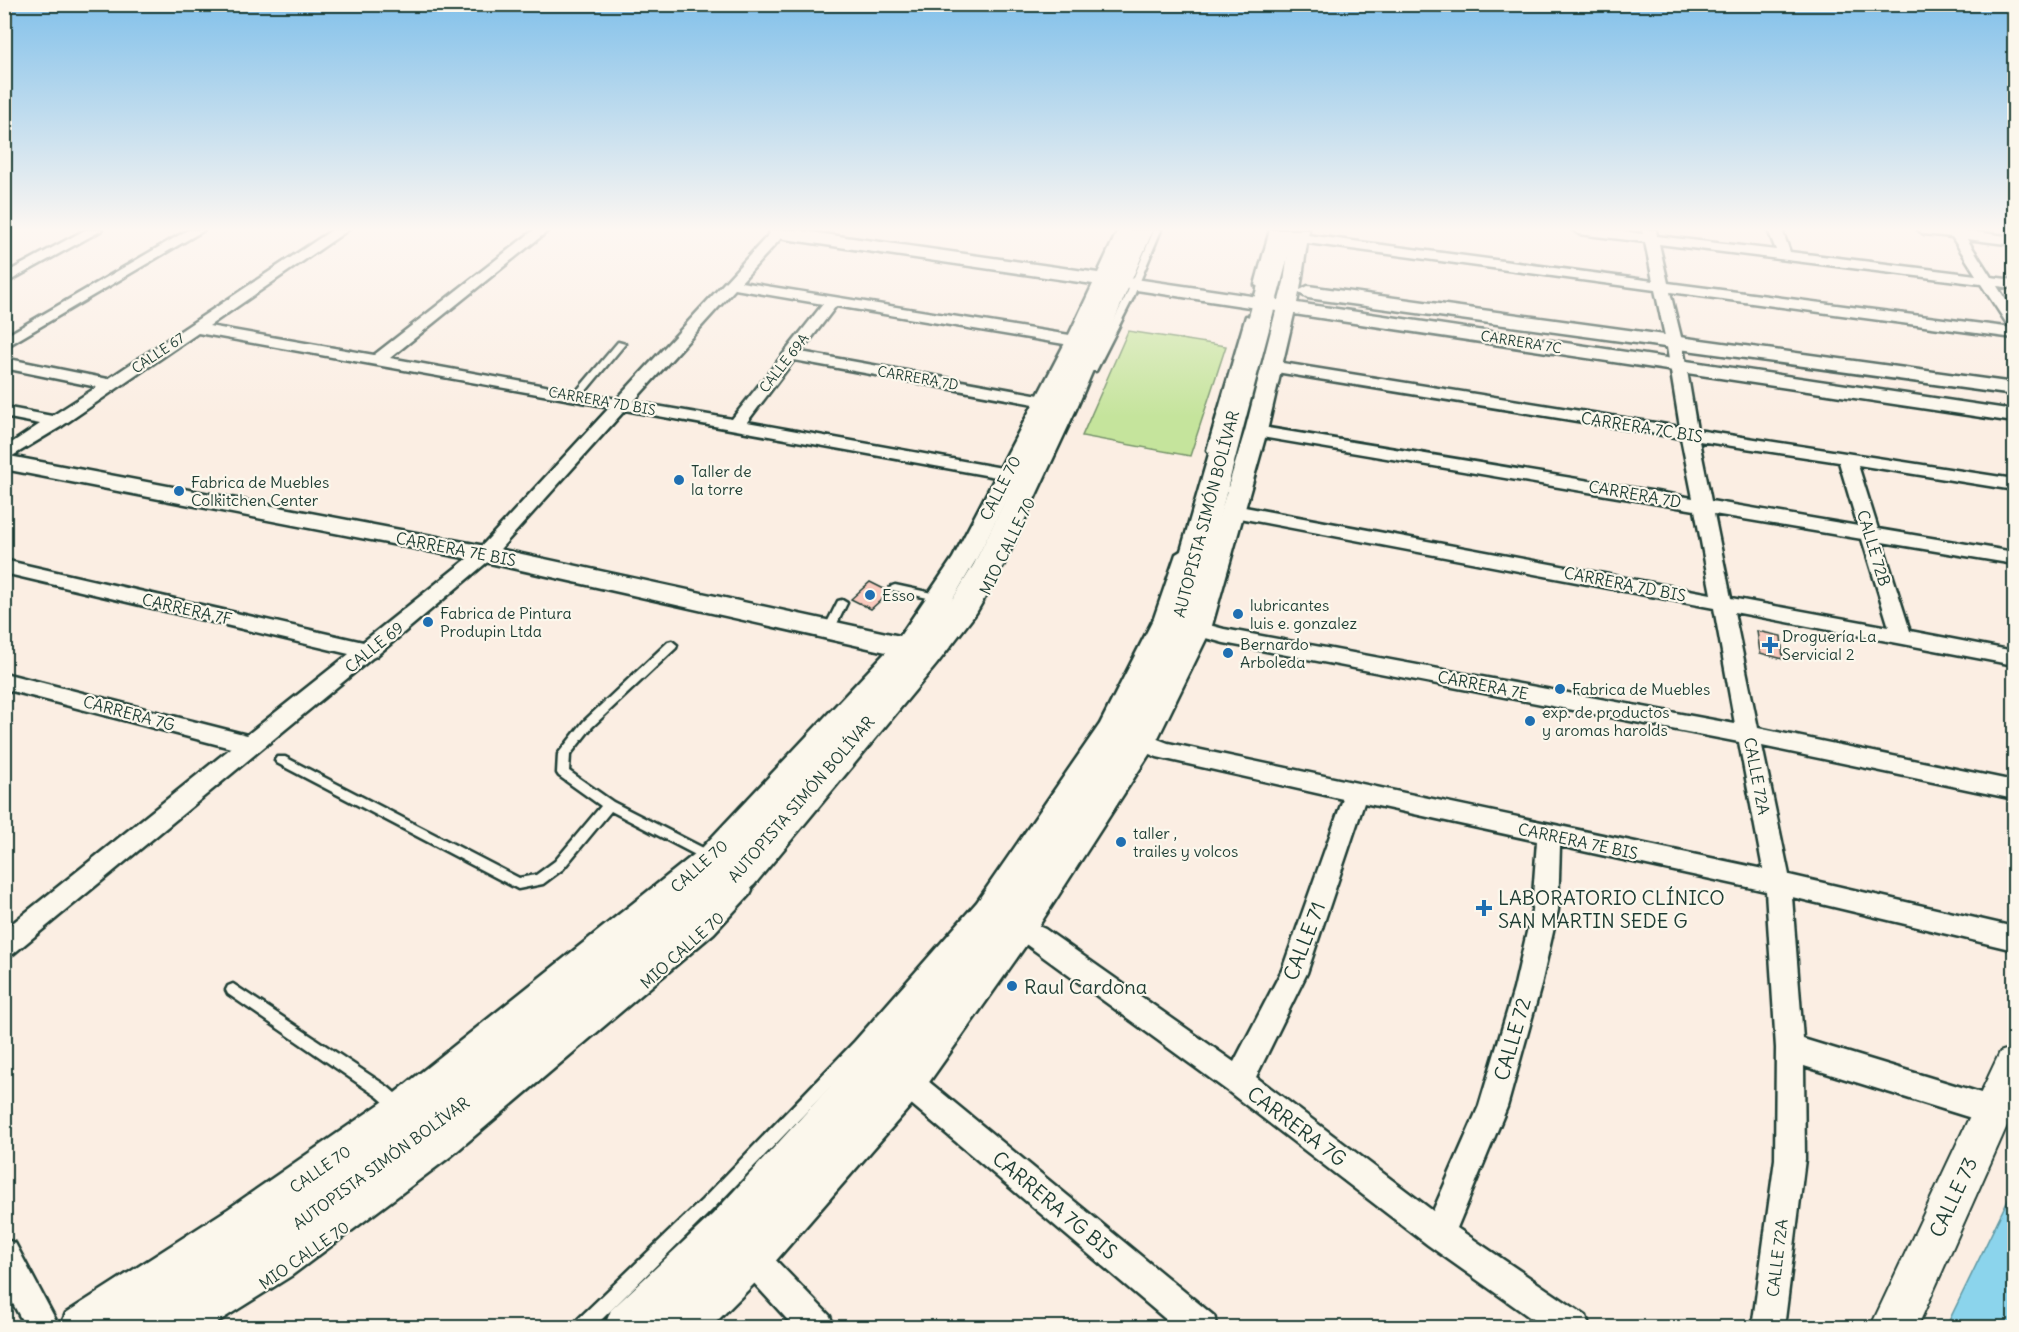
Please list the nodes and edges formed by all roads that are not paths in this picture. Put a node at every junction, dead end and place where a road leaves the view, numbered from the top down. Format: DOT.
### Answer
graph roads {
  1 [pos="92,292"];
  2 [pos="249,292"];
  3 [pos="464,292"];
  4 [pos="722,292"];
  5 [pos="776,292"];
  6 [pos="1107,292"];
  7 [pos="1111,292"];
  8 [pos="1112,292"];
  9 [pos="1252,292"];
  10 [pos="1262,292"];
  11 [pos="1272,292"];
  12 [pos="1663,292"];
  13 [pos="1708,292"];
  14 [pos="1994,292"];
  15 [pos="1271,295"];
  16 [pos="832,302"];
  17 [pos="2014,324"];
  18 [pos="196,328"];
  19 [pos="2014,333"];
  20 [pos="1076,341"];
  21 [pos="1674,341"];
  22 [pos="4,344"];
  23 [pos="621,344"];
  24 [pos="790,355"];
  25 [pos="378,360"];
  26 [pos="4,363"];
  27 [pos="1270,366"];
  28 [pos="1678,366"];
  29 [pos="112,384"];
  30 [pos="2014,389"];
  31 [pos="577,396"];
  32 [pos="623,404"];
  33 [pos="4,412"];
  34 [pos="2014,416"];
  35 [pos="56,422"];
  36 [pos="736,425"];
  37 [pos="1047,427"];
  38 [pos="1247,432"];
  39 [pos="1689,434"];
  40 [pos="4,456"];
  41 [pos="1208,459"];
  42 [pos="1847,459"];
  43 [pos="4,462"];
  44 [pos="1007,474"];
  45 [pos="2014,484"];
  46 [pos="1703,506"];
  47 [pos="1222,508"];
  48 [pos="1870,534"];
  49 [pos="1184,544"];
  50 [pos="485,555"];
  51 [pos="2014,558"];
  52 [pos="4,566"];
  53 [pos="895,588"];
  54 [pos="941,598"];
  55 [pos="1722,602"];
  56 [pos="842,603"];
  57 [pos="829,629"];
  58 [pos="1198,629"];
  59 [pos="1902,637"];
  60 [pos="672,645"];
  61 [pos="905,649"];
  62 [pos="369,651"];
  63 [pos="2014,658"];
  64 [pos="4,681"];
  65 [pos="914,689"];
  66 [pos="1749,735"];
  67 [pos="1142,742"];
  68 [pos="253,745"];
  69 [pos="281,760"];
  70 [pos="2014,790"];
  71 [pos="1356,794"];
  72 [pos="609,805"];
  73 [pos="1549,835"];
  74 [pos="712,858"];
  75 [pos="754,881"];
  76 [pos="1778,883"];
  77 [pos="1019,928"];
  78 [pos="2014,938"];
  79 [pos="4,946"];
  80 [pos="233,990"];
  81 [pos="1790,1048"];
  82 [pos="2014,1066"];
  83 [pos="907,1082"];
  84 [pos="1239,1082"];
  85 [pos="403,1110"];
  86 [pos="1994,1111"];
  87 [pos="1439,1234"];
  88 [pos="4,1254"];
  89 [pos="752,1258"];
  90 [pos="44,1328"];
  91 [pos="81,1328"];
  92 [pos="141,1328"];
  93 [pos="192,1328"];
  94 [pos="581,1328"];
  95 [pos="629,1328"];
  96 [pos="680,1328"];
  97 [pos="818,1328"];
  98 [pos="1202,1328"];
  99 [pos="1574,1328"];
  100 [pos="1768,1328"];
  101 [pos="1893,1328"];
  1 -- 22 [label="street"];
  2 -- 18 [label="street, CALLE 67"];
  3 -- 25 [label="street"];
  4 -- 32 [label="street, CALLE 69"];
  5 -- 16 [label="street"];
  6 -- 20 [label="street, CALLE 70"];
  7 -- 37 [label="highway, AUTOPISTA SIMÓN BOLÍVAR"];
  8 -- 65 [label="lane, MIO CALLE 70"];
  9 -- 15 [label="street, CARRERA 7C"];
  10 -- 15 [label="street, CARRERA 7C"];
  11 -- 15 [label="highway, AUTOPISTA SIMÓN BOLÍVAR"];
  12 -- 21 [label="street, CALLE 72A"];
  13 -- 19 [label="street"];
  14 -- 17 [label="street"];
  15 -- 21 [label="street, CARRERA 7C"];
  15 -- 27 [label="street"];
  15 -- 28 [label="street, CARRERA 7C"];
  15 -- 38 [label="highway, AUTOPISTA SIMÓN BOLÍVAR"];
  15 -- 41 [label="lane"];
  16 -- 20 [label="street"];
  16 -- 24 [label="street, CALLE 69A"];
  18 -- 25 [label="street, CARRERA 7D BIS"];
  18 -- 29 [label="street, CALLE 67"];
  20 -- 37 [label="street, CALLE 70"];
  21 -- 28 [label="street, CALLE 72A"];
  21 -- 30 [label="street, CARRERA 7C"];
  23 -- 31 [label="lane"];
  24 -- 36 [label="street, CALLE 69A"];
  24 -- 37 [label="street, CARRERA 7D"];
  25 -- 31 [label="street, CARRERA 7D BIS"];
  26 -- 29 [label="street"];
  27 -- 38 [label="street"];
  27 -- 39 [label="street, CARRERA 7C BIS"];
  28 -- 34 [label="street, CARRERA 7C"];
  28 -- 39 [label="street, CALLE 72A"];
  29 -- 35 [label="street, CALLE 67"];
  31 -- 32 [label="street, CARRERA 7D BIS"];
  32 -- 36 [label="street, CARRERA 7D BIS"];
  32 -- 50 [label="street, CALLE 69"];
  33 -- 35 [label="street"];
  35 -- 40 [label="street, CALLE 67"];
  36 -- 44 [label="street, CARRERA 7D BIS"];
  37 -- 44 [label="street, CALLE 70"];
  37 -- 44 [label="highway"];
  37 -- 92 [label="highway, AUTOPISTA SIMÓN BOLÍVAR"];
  38 -- 46 [label="street, CARRERA 7D"];
  38 -- 47 [label="highway, AUTOPISTA SIMÓN BOLÍVAR"];
  38 -- 47 [label="street"];
  39 -- 42 [label="street, CARRERA 7C BIS"];
  39 -- 46 [label="street, CALLE 72A"];
  42 -- 45 [label="street, CARRERA 7C BIS"];
  42 -- 48 [label="street, CALLE 72B"];
  43 -- 50 [label="street, CARRERA 7E BIS"];
  44 -- 54 [label="street, CALLE 70"];
  46 -- 48 [label="street, CARRERA 7D"];
  46 -- 55 [label="street, CALLE 72A"];
  47 -- 55 [label="street, CARRERA 7D BIS"];
  47 -- 58 [label="street"];
  47 -- 95 [label="highway, AUTOPISTA SIMÓN BOLÍVAR"];
  48 -- 51 [label="street, CARRERA 7D"];
  48 -- 59 [label="street, CALLE 72B"];
  49 -- 94 [label="lane"];
  50 -- 57 [label="street, CARRERA 7E BIS"];
  50 -- 62 [label="street, CALLE 69"];
  52 -- 62 [label="street, CARRERA 7F"];
  53 -- 54 [label="lane"];
  54 -- 61 [label="street, CALLE 70"];
  55 -- 59 [label="street, CARRERA 7D BIS"];
  55 -- 66 [label="street, CALLE 72A"];
  56 -- 57 [label="lane"];
  57 -- 61 [label="street, CARRERA 7E BIS"];
  58 -- 66 [label="street, CARRERA 7E"];
  58 -- 67 [label="street"];
  59 -- 63 [label="street, CARRERA 7D BIS"];
  60 -- 72 [label="lane"];
  61 -- 74 [label="street, CALLE 70"];
  62 -- 68 [label="street, CALLE 69"];
  64 -- 68 [label="street, CARRERA 7G"];
  66 -- 70 [label="street, CARRERA 7E"];
  66 -- 76 [label="street, CALLE 72A"];
  67 -- 71 [label="street, CARRERA 7E BIS"];
  67 -- 77 [label="street"];
  68 -- 79 [label="street, CALLE 69"];
  69 -- 72 [label="lane"];
  71 -- 73 [label="street, CARRERA 7E BIS"];
  71 -- 84 [label="street, CALLE 71"];
  72 -- 74 [label="lane"];
  73 -- 76 [label="street, CARRERA 7E BIS"];
  73 -- 87 [label="street, CALLE 72"];
  74 -- 85 [label="street, CALLE 70"];
  75 -- 93 [label="lane, MIO CALLE 70"];
  76 -- 78 [label="street, CARRERA 7E BIS"];
  76 -- 81 [label="street, CALLE 72A"];
  77 -- 83 [label="street"];
  77 -- 84 [label="street, CARRERA 7G"];
  80 -- 85 [label="lane"];
  81 -- 86 [label="street"];
  81 -- 100 [label="street, CALLE 72A"];
  82 -- 86 [label="main road, CALLE 73"];
  83 -- 89 [label="street"];
  83 -- 98 [label="street, CARRERA 7G BIS"];
  84 -- 87 [label="street, CARRERA 7G"];
  85 -- 91 [label="street, CALLE 70"];
  86 -- 101 [label="main road, CALLE 73"];
  87 -- 99 [label="street, CARRERA 7G"];
  88 -- 90 [label="street"];
  89 -- 96 [label="street"];
  89 -- 97 [label="street"];
}
